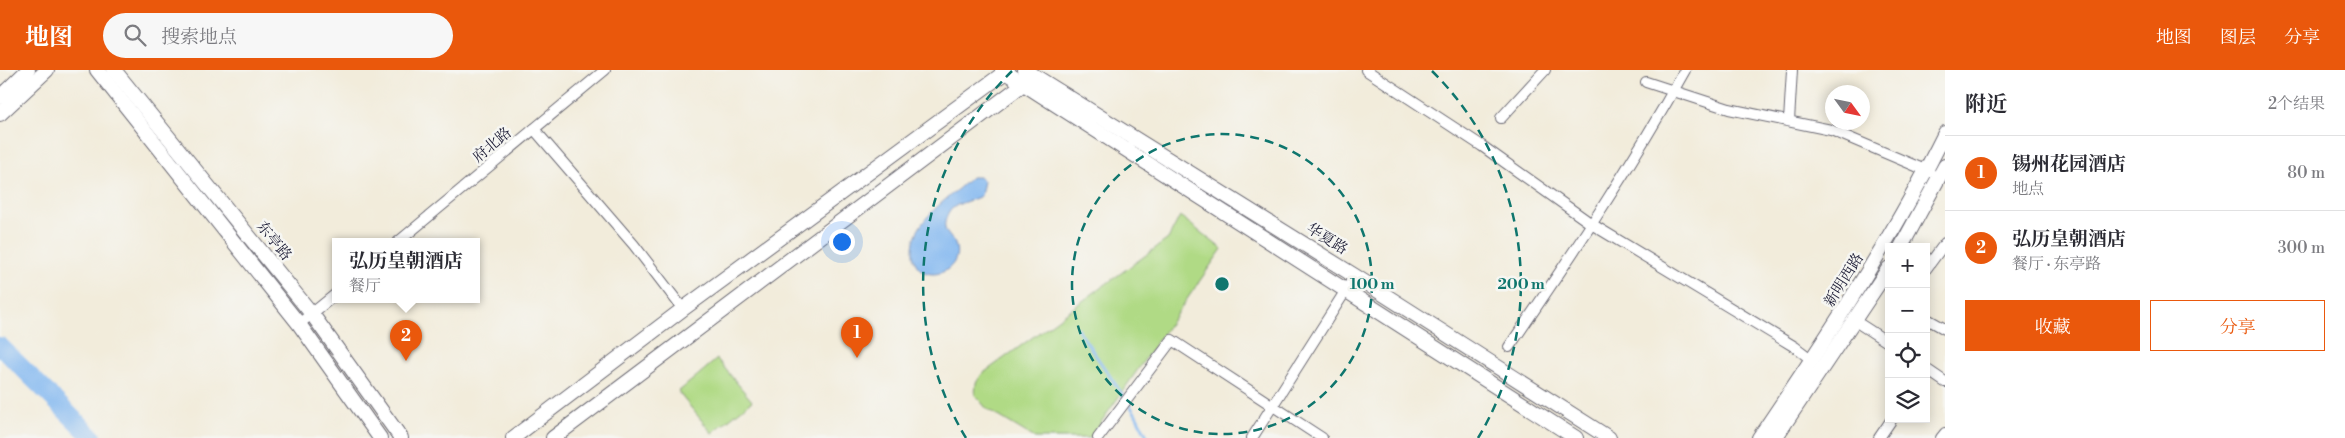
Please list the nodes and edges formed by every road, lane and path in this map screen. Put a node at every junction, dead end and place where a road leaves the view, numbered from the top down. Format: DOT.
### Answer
graph roads {
  1 [pos="28,70"];
  2 [pos="46,70"];
  3 [pos="97,70"];
  4 [pos="114,70"];
  5 [pos="605,70"];
  6 [pos="1366,70"];
  7 [pos="1545,70"];
  8 [pos="1685,70"];
  9 [pos="1792,70"];
  10 [pos="1006,71"];
  11 [pos="1030,75"];
  12 [pos="1646,82"];
  13 [pos="1673,91"];
  14 [pos="0,97"];
  15 [pos="0,114"];
  16 [pos="1501,118"];
  17 [pos="1789,121"];
  18 [pos="534,129"];
  19 [pos="1945,133"];
  20 [pos="1926,171"];
  21 [pos="1943,174"];
  22 [pos="1593,225"];
  23 [pos="403,238"];
  24 [pos="1903,243"];
  25 [pos="1945,244"];
  26 [pos="1930,264"];
  27 [pos="1885,274"];
  28 [pos="1355,276"];
  29 [pos="1346,290"];
  30 [pos="332,297"];
  31 [pos="683,309"];
  32 [pos="312,314"];
  33 [pos="1855,321"];
  34 [pos="1930,321"];
  35 [pos="299,324"];
  36 [pos="1945,329"];
  37 [pos="1885,340"];
  38 [pos="1509,347"];
  39 [pos="1812,360"];
  40 [pos="1930,372"];
  41 [pos="1945,382"];
  42 [pos="1272,406"];
  43 [pos="1889,423"];
  44 [pos="1945,432"];
  45 [pos="380,438"];
  46 [pos="401,438"];
  47 [pos="513,438"];
  48 [pos="553,438"];
  49 [pos="1098,438"];
  50 [pos="1252,438"];
  51 [pos="1322,438"];
  52 [pos="1576,438"];
  53 [pos="1609,438"];
  54 [pos="1759,438"];
  55 [pos="1775,438"];
  56 [pos="1879,438"];
  57 [pos="1941,438"];
  1 -- 14 [label="main road"];
  2 -- 15 [label="main road"];
  3 -- 35 [label="main road"];
  4 -- 32 [label="main road, 东亭路"];
  5 -- 18 [label="street, 府北路"];
  6 -- 22 [label="street"];
  7 -- 16 [label="street"];
  8 -- 13 [label="street"];
  9 -- 17 [label="street"];
  10 -- 11 [label="main road, 华夏路"];
  10 -- 31 [label="main road"];
  11 -- 28 [label="main road, 华夏路"];
  11 -- 29 [label="main road, 华夏路"];
  11 -- 48 [label="main road"];
  12 -- 13 [label="street"];
  13 -- 17 [label="street"];
  13 -- 22 [label="street"];
  17 -- 20 [label="street"];
  18 -- 23 [label="street, 府北路"];
  18 -- 31 [label="street"];
  19 -- 20 [label="main road, 新明西路"];
  20 -- 21 [label="street"];
  20 -- 39 [label="main road, 新明西路"];
  21 -- 24 [label="main road"];
  22 -- 38 [label="street"];
  22 -- 39 [label="street"];
  25 -- 26 [label="street"];
  27 -- 33 [label="main road, 新明西路"];
  28 -- 29 [label="street"];
  28 -- 53 [label="main road, 华夏路"];
  29 -- 42 [label="street"];
  29 -- 52 [label="main road, 华夏路"];
  30 -- 32 [label="street"];
  31 -- 47 [label="main road"];
  32 -- 35 [label="street"];
  32 -- 46 [label="main road, 东亭路"];
  33 -- 37 [label="street"];
  33 -- 55 [label="main road, 新明西路"];
  34 -- 36 [label="street"];
  35 -- 45 [label="main road"];
  39 -- 54 [label="main road, 新明西路"];
  40 -- 41 [label="street"];
  42 -- 49 [label="street"];
  42 -- 50 [label="street"];
  42 -- 51 [label="street"];
  43 -- 56 [label="street"];
  44 -- 57 [label="street"];
}
